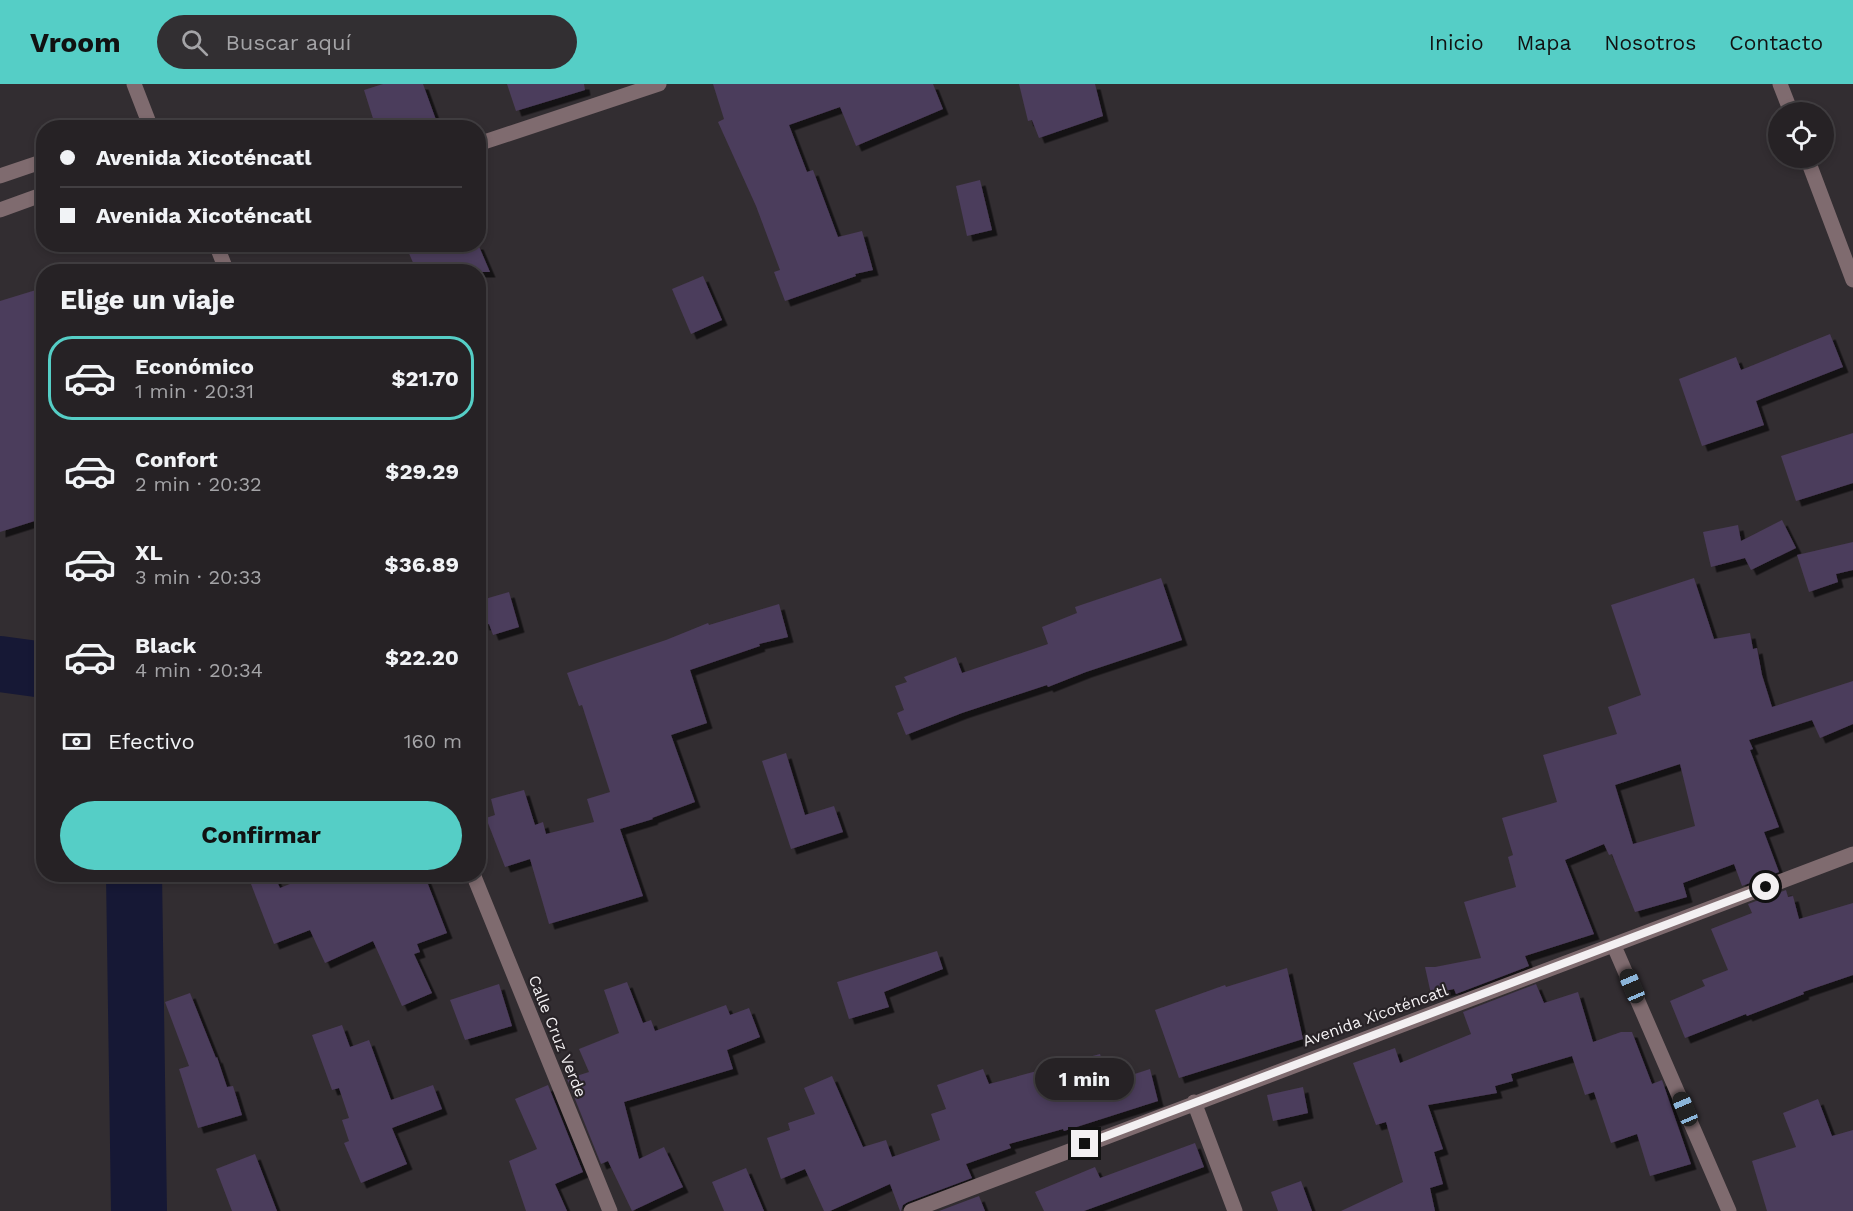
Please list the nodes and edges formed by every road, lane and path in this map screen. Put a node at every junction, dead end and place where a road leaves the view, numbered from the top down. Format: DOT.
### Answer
graph roads {
  1 [pos="134,84"];
  2 [pos="659,84"];
  3 [pos="1780,84"];
  4 [pos="1787,102"];
  5 [pos="148,120"];
  6 [pos="486,141"];
  7 [pos="36,164"];
  8 [pos="1811,168"];
  9 [pos="0,176"];
  10 [pos="36,197"];
  11 [pos="0,210"];
  12 [pos="1853,280"];
  13 [pos="1853,854"];
  14 [pos="476,882"];
  15 [pos="1614,945"];
  16 [pos="1194,1102"];
  17 [pos="610,1211"];
  18 [pos="910,1211"];
  19 [pos="1235,1211"];
  20 [pos="1729,1211"];
  1 -- 5 [label="street"];
  2 -- 6 [label="street"];
  3 -- 4 [label="street"];
  7 -- 9 [label="street"];
  8 -- 12 [label="street"];
  10 -- 11 [label="street"];
  13 -- 15 [label="street, Avenida Xicoténcatl"];
  14 -- 17 [label="street, Calle Cruz Verde"];
  15 -- 16 [label="street, Avenida Xicoténcatl"];
  15 -- 20 [label="street"];
  16 -- 18 [label="street, Avenida Xicoténcatl"];
  16 -- 19 [label="street"];
}
